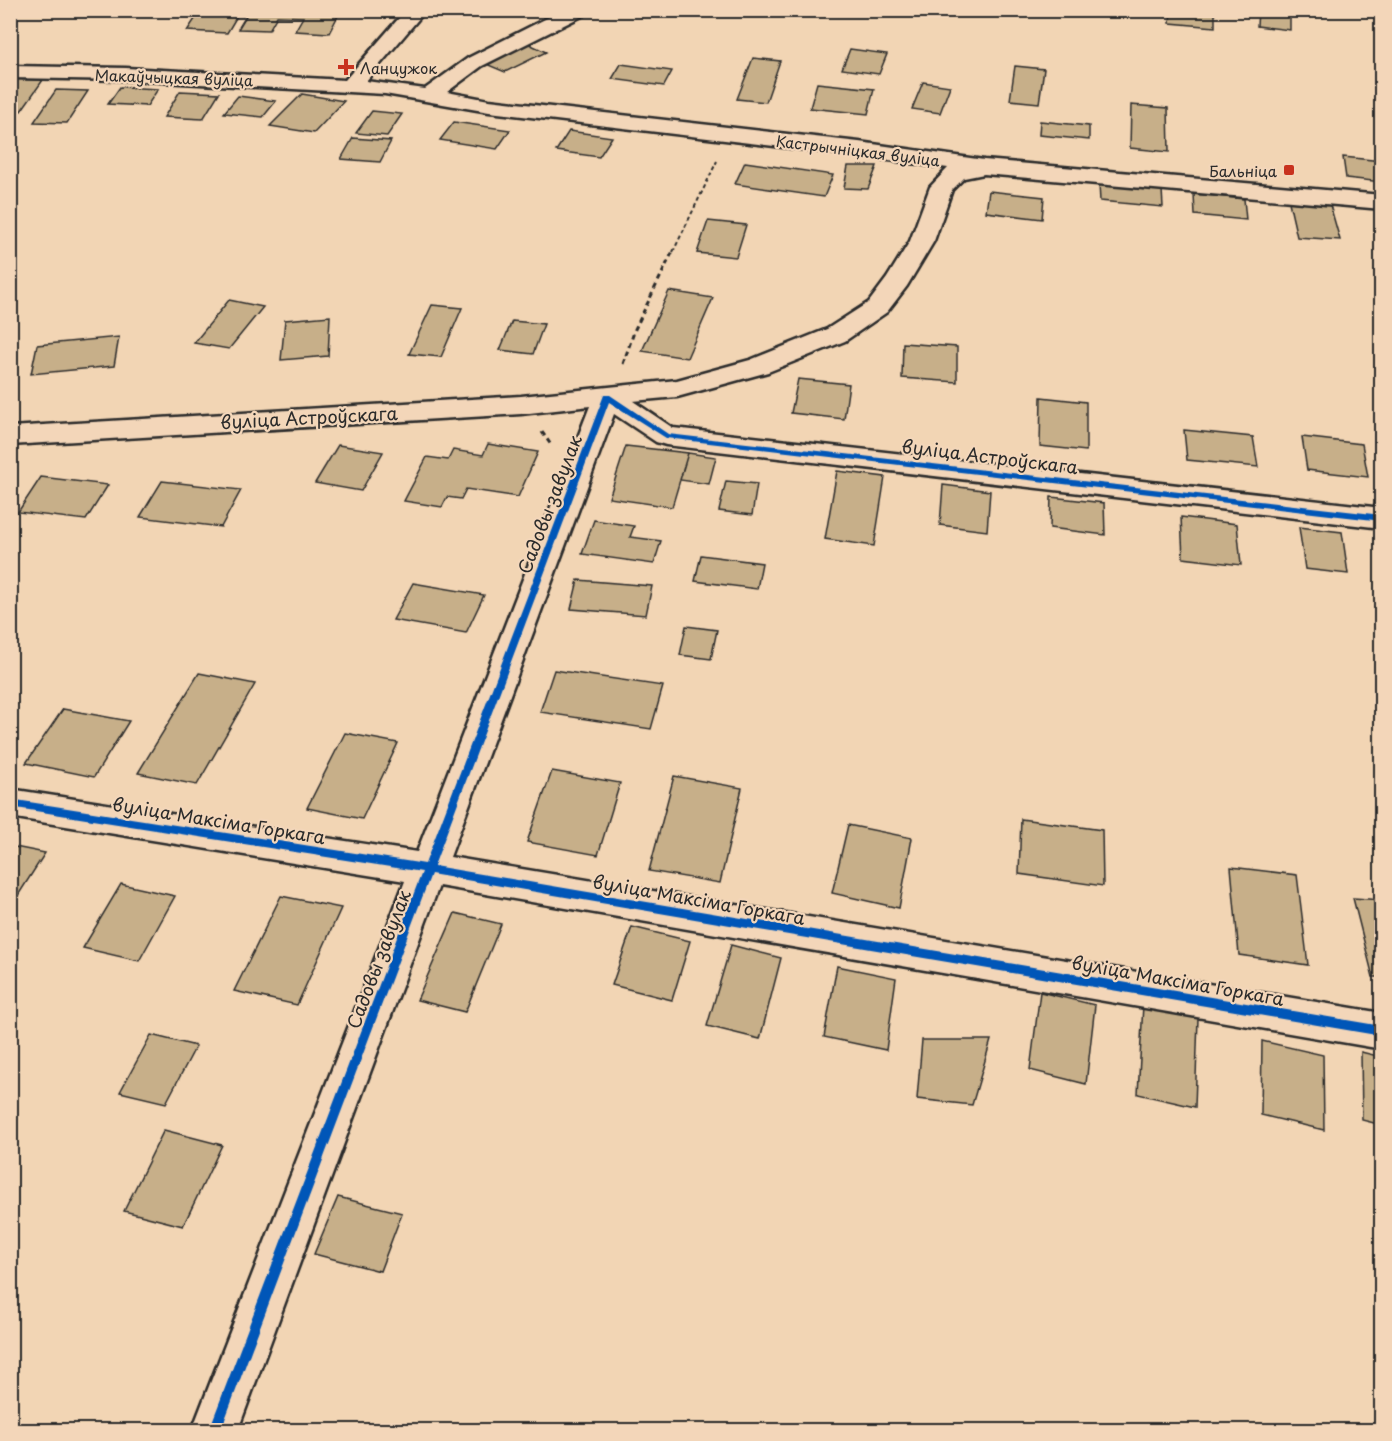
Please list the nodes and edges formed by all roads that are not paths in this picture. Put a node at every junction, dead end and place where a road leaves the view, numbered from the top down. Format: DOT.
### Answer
graph roads {
  1 [pos="417,10"];
  2 [pos="579,10"];
  3 [pos="10,72"];
  4 [pos="344,84"];
  5 [pos="429,96"];
  6 [pos="984,167"];
  7 [pos="1382,202"];
  8 [pos="614,383"];
  9 [pos="10,436"];
  10 [pos="1382,518"];
  11 [pos="10,803"];
  12 [pos="429,869"];
  13 [pos="1382,1031"];
  14 [pos="215,1431"];
  1 -- 4 [label="street"];
  2 -- 5 [label="street"];
  3 -- 4 [label="street, Макаўчыцкая вуліца"];
  4 -- 5 [label="street, Кастрычніцкая вуліца"];
  5 -- 6 [label="street, Кастрычніцкая вуліца"];
  6 -- 7 [label="street, Кастрычніцкая вуліца"];
  6 -- 8 [label="street, вуліца Астроўскага"];
  8 -- 9 [label="street, вуліца Астроўскага"];
  8 -- 10 [label="street, вуліца Астроўскага"];
  8 -- 12 [label="street, Садовы завулак"];
  11 -- 12 [label="street, вуліца Максіма Горкага"];
  12 -- 13 [label="street, вуліца Максіма Горкага"];
  12 -- 14 [label="street, Садовы завулак"];
}
